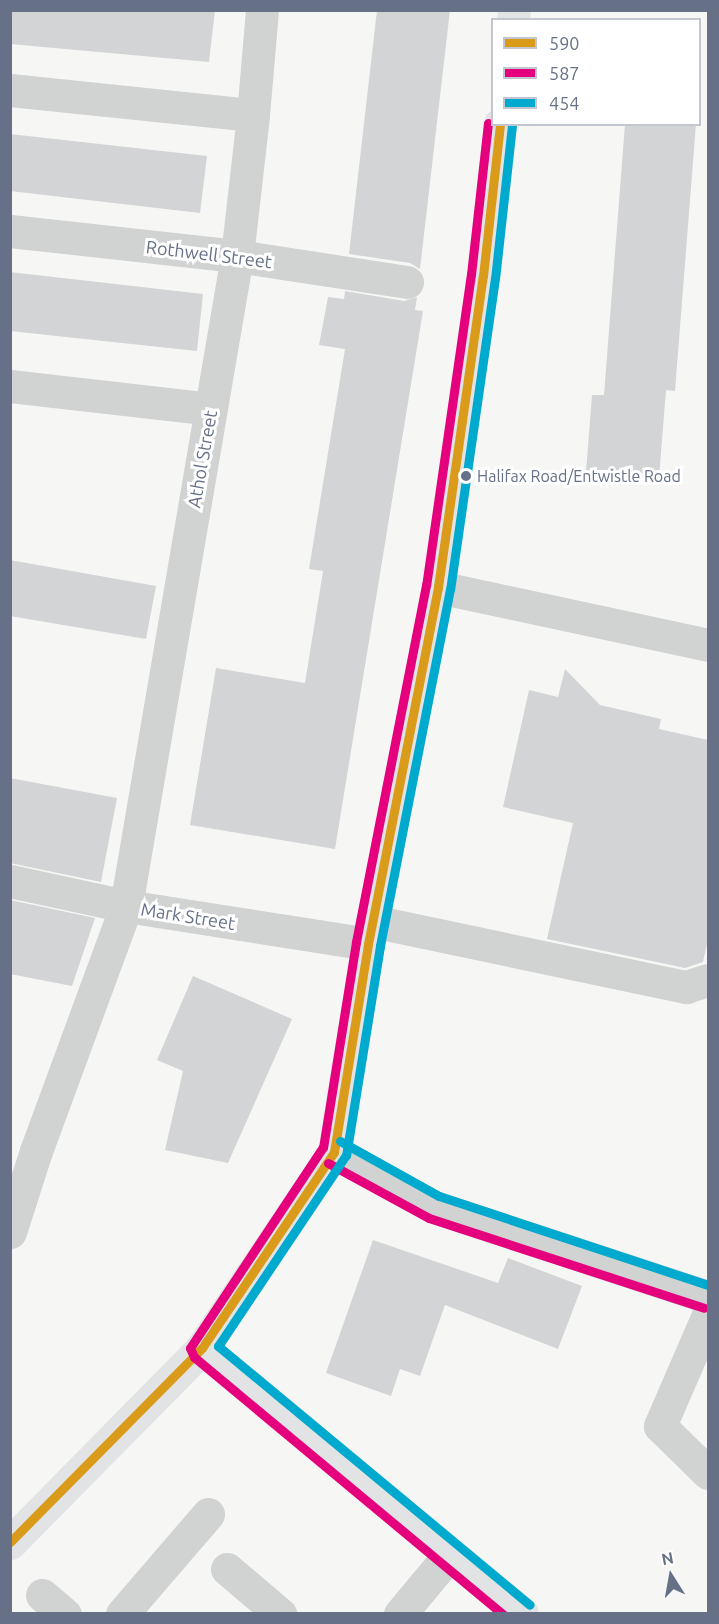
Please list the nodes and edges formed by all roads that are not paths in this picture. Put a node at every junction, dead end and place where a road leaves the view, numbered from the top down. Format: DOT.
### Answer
graph roads {
  1 [pos="262,10"];
  2 [pos="10,90"];
  3 [pos="253,115"];
  4 [pos="501,126"];
  5 [pos="10,231"];
  6 [pos="237,256"];
  7 [pos="407,282"];
  8 [pos="10,386"];
  9 [pos="211,409"];
  10 [pos="438,587"];
  11 [pos="708,645"];
  12 [pos="10,881"];
  13 [pos="126,906"];
  14 [pos="370,933"];
  15 [pos="708,980"];
  16 [pos="23,1149"];
  17 [pos="334,1152"];
  18 [pos="10,1232"];
  19 [pos="708,1297"];
  20 [pos="708,1315"];
  21 [pos="202,1348"];
  22 [pos="708,1473"];
  23 [pos="208,1514"];
  24 [pos="10,1543"];
  25 [pos="450,1554"];
  26 [pos="227,1569"];
  27 [pos="122,1614"];
  28 [pos="280,1614"];
  29 [pos="400,1614"];
  30 [pos="522,1614"];
  1 -- 3 [label="street, Athol Street"];
  2 -- 3 [label="street"];
  3 -- 6 [label="street, Athol Street"];
  4 -- 10 [label="main road"];
  5 -- 6 [label="street, Rothwell Street"];
  6 -- 7 [label="street, Rothwell Street"];
  6 -- 9 [label="street, Athol Street"];
  8 -- 9 [label="street"];
  9 -- 13 [label="street, Athol Street"];
  10 -- 11 [label="street"];
  10 -- 14 [label="main road"];
  12 -- 13 [label="street, Mark Street"];
  13 -- 14 [label="street, Mark Street"];
  13 -- 16 [label="street, Athol Street"];
  14 -- 15 [label="street, Mark Street"];
  14 -- 17 [label="main road"];
  16 -- 18 [label="street, Athol Street"];
  17 -- 19 [label="street"];
  17 -- 21 [label="main road"];
  20 -- 22 [label="street"];
  21 -- 24 [label="main road"];
  21 -- 25 [label="main road"];
  23 -- 27 [label="street"];
  25 -- 29 [label="street"];
  25 -- 30 [label="main road"];
  26 -- 28 [label="street"];
}
